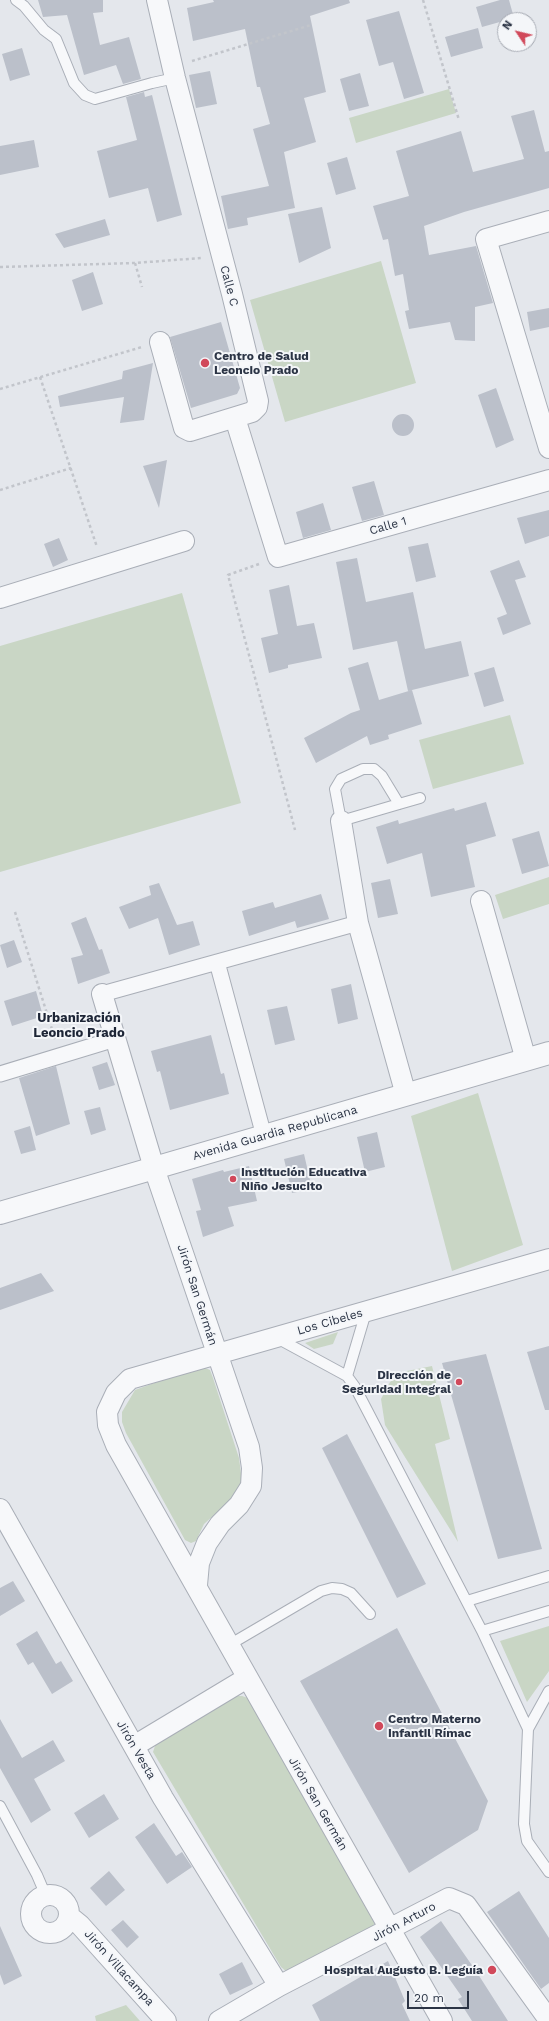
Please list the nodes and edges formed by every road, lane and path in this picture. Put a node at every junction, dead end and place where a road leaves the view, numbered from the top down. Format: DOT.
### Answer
graph roads {
  1 [pos="16,0"];
  2 [pos="156,0"];
  3 [pos="423,0"];
  4 [pos="311,25"];
  5 [pos="173,72"];
  6 [pos="459,120"];
  7 [pos="549,221"];
  8 [pos="221,256"];
  9 [pos="134,263"];
  10 [pos="0,268"];
  11 [pos="142,286"];
  12 [pos="160,342"];
  13 [pos="40,377"];
  14 [pos="0,389"];
  15 [pos="235,418"];
  16 [pos="549,448"];
  17 [pos="71,468"];
  18 [pos="549,480"];
  19 [pos="0,490"];
  20 [pos="184,540"];
  21 [pos="278,557"];
  22 [pos="104,565"];
  23 [pos="0,598"];
  24 [pos="420,798"];
  25 [pos="399,804"];
  26 [pos="341,821"];
  27 [pos="295,830"];
  28 [pos="481,902"];
  29 [pos="16,912"];
  30 [pos="358,923"];
  31 [pos="217,962"];
  32 [pos="102,994"];
  33 [pos="115,1039"];
  34 [pos="549,1053"];
  35 [pos="61,1055"];
  36 [pos="526,1060"];
  37 [pos="0,1074"];
  38 [pos="406,1095"];
  39 [pos="264,1136"];
  40 [pos="154,1168"];
  41 [pos="0,1213"];
  42 [pos="549,1259"];
  43 [pos="366,1312"];
  44 [pos="277,1338"];
  45 [pos="216,1354"];
  46 [pos="346,1376"];
  47 [pos="116,1393"];
  48 [pos="0,1509"];
  49 [pos="549,1576"];
  50 [pos="197,1585"];
  51 [pos="467,1601"];
  52 [pos="549,1611"];
  53 [pos="370,1614"];
  54 [pos="482,1631"];
  55 [pos="229,1645"];
  56 [pos="247,1678"];
  57 [pos="549,1691"];
  58 [pos="528,1729"];
  59 [pos="134,1746"];
  60 [pos="0,1806"];
  61 [pos="549,1872"];
  62 [pos="46,1896"];
  63 [pos="69,1916"];
  64 [pos="390,1929"];
  65 [pos="279,1986"];
  66 [pos="244,2015"];
  67 [pos="549,2020"];
  68 [pos="166,2021"];
  69 [pos="219,2021"];
  70 [pos="442,2021"];
  1 -- 5 [label="lane"];
  2 -- 5 [label="street, Calle C"];
  3 -- 6 [label="path"];
  4 -- 5 [label="path"];
  5 -- 8 [label="street, Calle C"];
  7 -- 16 [label="street"];
  8 -- 9 [label="path"];
  8 -- 15 [label="street, Calle C"];
  9 -- 10 [label="path"];
  9 -- 11 [label="path"];
  12 -- 13 [label="path"];
  12 -- 15 [label="street, Calle C"];
  13 -- 14 [label="path"];
  13 -- 17 [label="path"];
  15 -- 21 [label="street"];
  17 -- 19 [label="path"];
  17 -- 22 [label="path"];
  18 -- 21 [label="street, Calle 1"];
  20 -- 22 [label="street"];
  21 -- 27 [label="path"];
  22 -- 23 [label="street"];
  24 -- 25 [label="lane"];
  25 -- 26 [label="lane"];
  25 -- 26 [label="lane"];
  26 -- 30 [label="street"];
  28 -- 36 [label="street"];
  29 -- 35 [label="path"];
  30 -- 31 [label="street"];
  30 -- 38 [label="street"];
  31 -- 32 [label="street"];
  31 -- 39 [label="street"];
  32 -- 33 [label="street, Jirón San Germán"];
  33 -- 35 [label="street"];
  33 -- 40 [label="street, Jirón San Germán"];
  34 -- 36 [label="street, Avenida Guardia Republicana"];
  35 -- 37 [label="street"];
  36 -- 38 [label="street, Avenida Guardia Republicana"];
  38 -- 39 [label="street, Avenida Guardia Republicana"];
  39 -- 40 [label="street, Avenida Guardia Republicana"];
  40 -- 41 [label="street, Avenida Guardia Republicana"];
  40 -- 45 [label="street, Jirón San Germán"];
  42 -- 43 [label="street, Los Cibeles"];
  43 -- 44 [label="street, Los Cibeles"];
  43 -- 46 [label="lane"];
  44 -- 45 [label="street, Los Cibeles"];
  44 -- 46 [label="lane"];
  45 -- 47 [label="street, Los Cibeles"];
  45 -- 50 [label="street, Jirón San Germán"];
  46 -- 51 [label="lane"];
  47 -- 50 [label="street, Jirón San Germán"];
  48 -- 59 [label="street, Jirón Vesta"];
  49 -- 51 [label="lane"];
  50 -- 55 [label="street, Jirón San Germán"];
  51 -- 54 [label="lane"];
  52 -- 54 [label="lane"];
  53 -- 55 [label="lane"];
  54 -- 58 [label="lane"];
  55 -- 56 [label="street, Jirón San Germán"];
  56 -- 59 [label="street"];
  56 -- 64 [label="street, Jirón San Germán"];
  57 -- 58 [label="lane"];
  58 -- 61 [label="lane"];
  59 -- 65 [label="street, Jirón Vesta"];
  60 -- 62 [label="lane"];
  62 -- 63 [label="street, Jirón Villacampa"];
  62 -- 63 [label="street"];
  63 -- 68 [label="street, Jirón Villacampa"];
  64 -- 65 [label="street, Jirón Arturo"];
  64 -- 67 [label="street, Jirón Arturo"];
  64 -- 70 [label="street, Jirón San Germán"];
  65 -- 66 [label="street, Jirón Arturo"];
  66 -- 69 [label="street, Jirón Arturo"];
}
